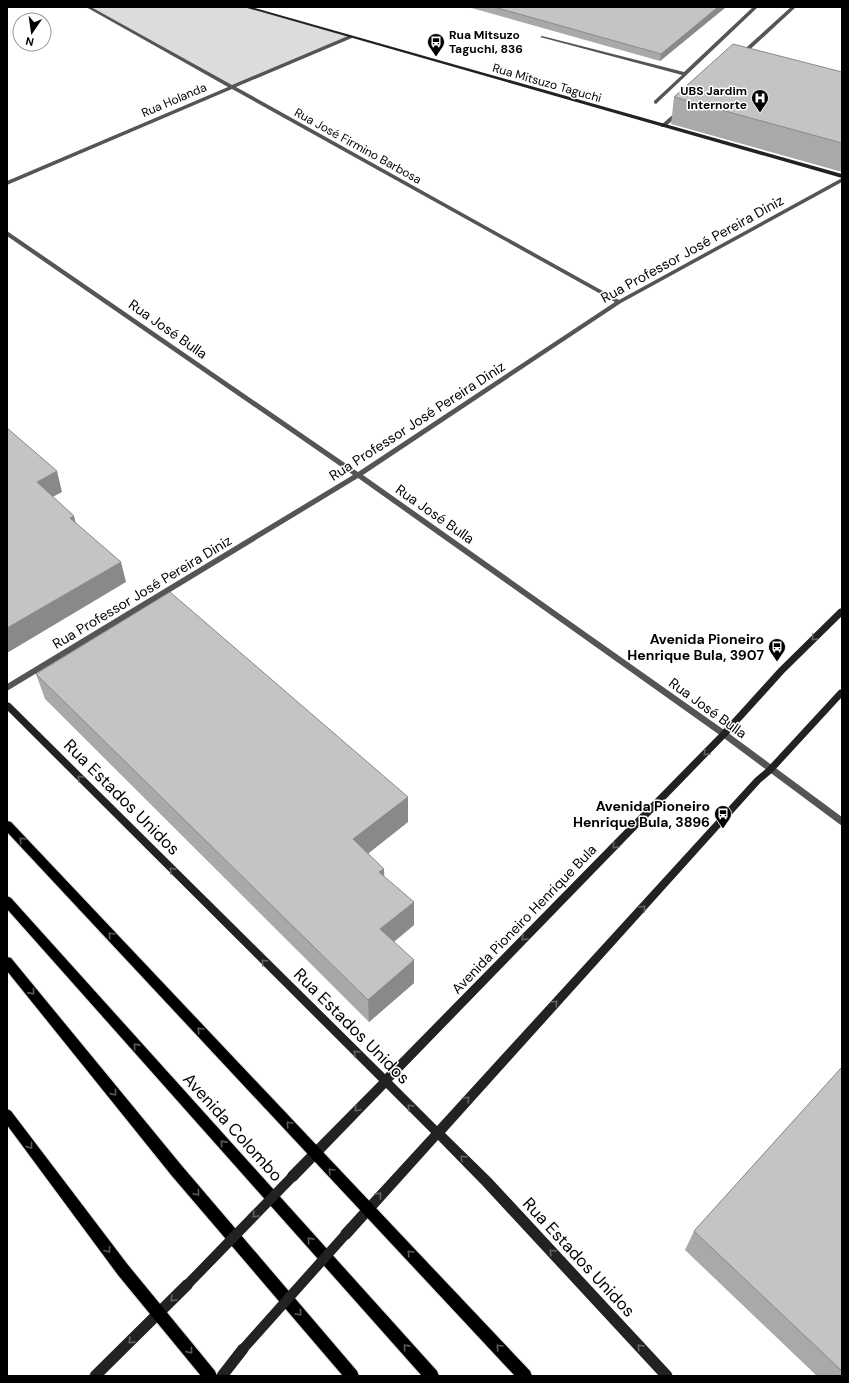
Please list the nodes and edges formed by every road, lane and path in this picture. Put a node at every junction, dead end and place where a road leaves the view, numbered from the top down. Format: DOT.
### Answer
graph roads {
  1 [pos="88,7"];
  2 [pos="246,7"];
  3 [pos="756,7"];
  4 [pos="794,7"];
  5 [pos="350,37"];
  6 [pos="542,37"];
  7 [pos="737,59"];
  8 [pos="685,74"];
  9 [pos="231,87"];
  10 [pos="656,102"];
  11 [pos="686,106"];
  12 [pos="663,126"];
  13 [pos="842,176"];
  14 [pos="842,180"];
  15 [pos="7,183"];
  16 [pos="7,233"];
  17 [pos="619,302"];
  18 [pos="358,476"];
  19 [pos="842,610"];
  20 [pos="7,688"];
  21 [pos="842,692"];
  22 [pos="7,705"];
  23 [pos="724,734"];
  24 [pos="770,770"];
  25 [pos="842,822"];
  26 [pos="7,825"];
  27 [pos="7,901"];
  28 [pos="7,962"];
  29 [pos="384,1081"];
  30 [pos="7,1115"];
  31 [pos="436,1133"];
  32 [pos="315,1153"];
  33 [pos="367,1208"];
  34 [pos="159,1313"];
  35 [pos="95,1376"];
  36 [pos="210,1376"];
  37 [pos="222,1376"];
  38 [pos="352,1376"];
  39 [pos="432,1376"];
  40 [pos="525,1376"];
  41 [pos="667,1376"];
  1 -- 9 [label="street, Rua José Firmino Barbosa"];
  2 -- 5 [label="street, Rua Mitsuzo Taguchi"];
  3 -- 8 [label="street"];
  4 -- 7 [label="street"];
  5 -- 9 [label="street, Rua Holanda"];
  5 -- 12 [label="street, Rua Mitsuzo Taguchi"];
  6 -- 8 [label="street"];
  8 -- 10 [label="street"];
  9 -- 15 [label="street, Rua Holanda"];
  9 -- 17 [label="street, Rua José Firmino Barbosa"];
  11 -- 12 [label="street"];
  12 -- 13 [label="street, Rua Mitsuzo Taguchi"];
  14 -- 17 [label="street, Rua Professor José Pereira Diniz"];
  16 -- 18 [label="street, Rua José Bulla"];
  17 -- 18 [label="street, Rua Professor José Pereira Diniz"];
  18 -- 20 [label="street, Rua Professor José Pereira Diniz"];
  18 -- 23 [label="street, Rua José Bulla"];
  19 -- 23 [label="street, Avenida Pioneiro Henrique Bula, one-way"];
  21 -- 24 [label="street"];
  29 -- 22 [label="street, Rua Estados Unidos, one-way"];
  23 -- 24 [label="street, Rua José Bulla"];
  23 -- 29 [label="street, Avenida Pioneiro Henrique Bula, one-way"];
  24 -- 25 [label="street, Rua José Bulla"];
  31 -- 24 [label="street, one-way"];
  32 -- 26 [label="main road, one-way"];
  39 -- 27 [label="main road, Avenida Colombo, one-way"];
  28 -- 38 [label="main road, one-way"];
  31 -- 29 [label="street, Rua Estados Unidos, one-way"];
  29 -- 32 [label="street, Avenida Pioneiro Henrique Bula, one-way"];
  30 -- 34 [label="main road, one-way"];
  33 -- 31 [label="street, one-way"];
  41 -- 31 [label="street, Rua Estados Unidos, one-way"];
  33 -- 32 [label="main road, one-way"];
  32 -- 34 [label="street, Avenida Pioneiro Henrique Bula, one-way, bridge"];
  33 -- 37 [label="street, bridge"];
  40 -- 33 [label="main road, one-way"];
  34 -- 35 [label="street, Avenida Pioneiro Henrique Bula, one-way"];
  34 -- 36 [label="main road, one-way"];
}
